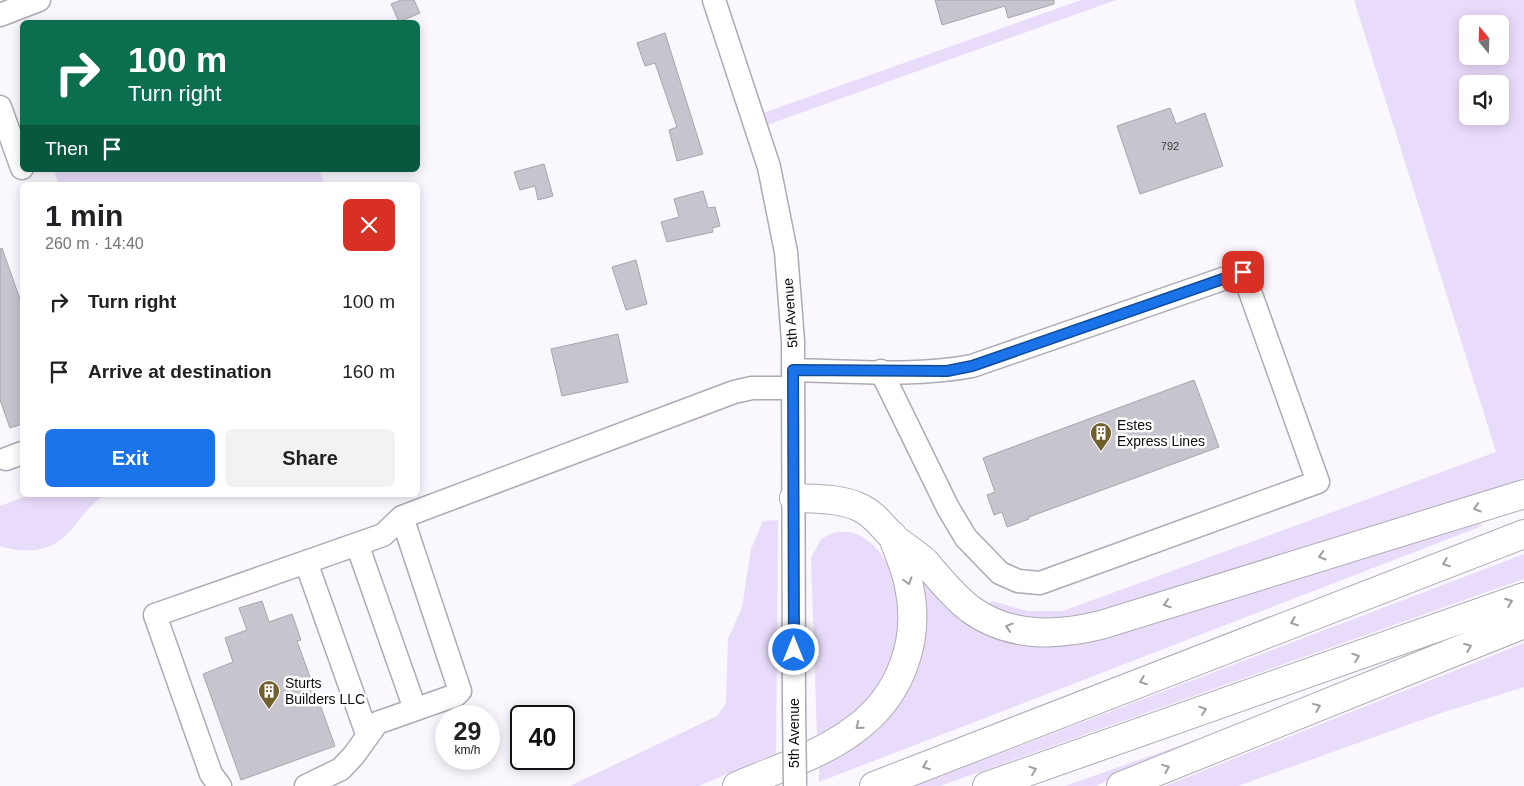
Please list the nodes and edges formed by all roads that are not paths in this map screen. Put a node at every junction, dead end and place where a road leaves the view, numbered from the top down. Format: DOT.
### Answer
graph roads {
  1 [pos="39,0"];
  2 [pos="714,0"];
  3 [pos="0,14"];
  4 [pos="0,107"];
  5 [pos="20,161"];
  6 [pos="881,371"];
  7 [pos="793,379"];
  8 [pos="1524,494"];
  9 [pos="794,498"];
  10 [pos="402,517"];
  11 [pos="1524,534"];
  12 [pos="892,536"];
  13 [pos="357,544"];
  14 [pos="306,562"];
  15 [pos="1524,597"];
  16 [pos="1524,624"];
  17 [pos="415,709"];
  18 [pos="367,734"];
  19 [pos="220,786"];
  20 [pos="306,786"];
  21 [pos="738,786"];
  22 [pos="795,786"];
  23 [pos="874,786"];
  24 [pos="987,786"];
  25 [pos="1121,786"];
  1 -- 3 [label="street"];
  2 -- 7 [label="street, 5th Avenue"];
  4 -- 5 [label="street"];
  6 -- 6 [label="street"];
  6 -- 7 [label="street"];
  7 -- 9 [label="street, 5th Avenue"];
  7 -- 10 [label="street"];
  8 -- 12 [label="highway, one-way"];
  9 -- 12 [label="highway"];
  9 -- 22 [label="street, 5th Avenue, bridge"];
  10 -- 13 [label="street"];
  10 -- 17 [label="street"];
  11 -- 23 [label="highway, one-way"];
  12 -- 21 [label="highway, one-way"];
  13 -- 14 [label="street"];
  13 -- 17 [label="street"];
  14 -- 18 [label="street"];
  14 -- 19 [label="street"];
  24 -- 15 [label="highway, one-way"];
  25 -- 16 [label="highway, one-way"];
  17 -- 18 [label="street"];
  18 -- 20 [label="street"];
}
